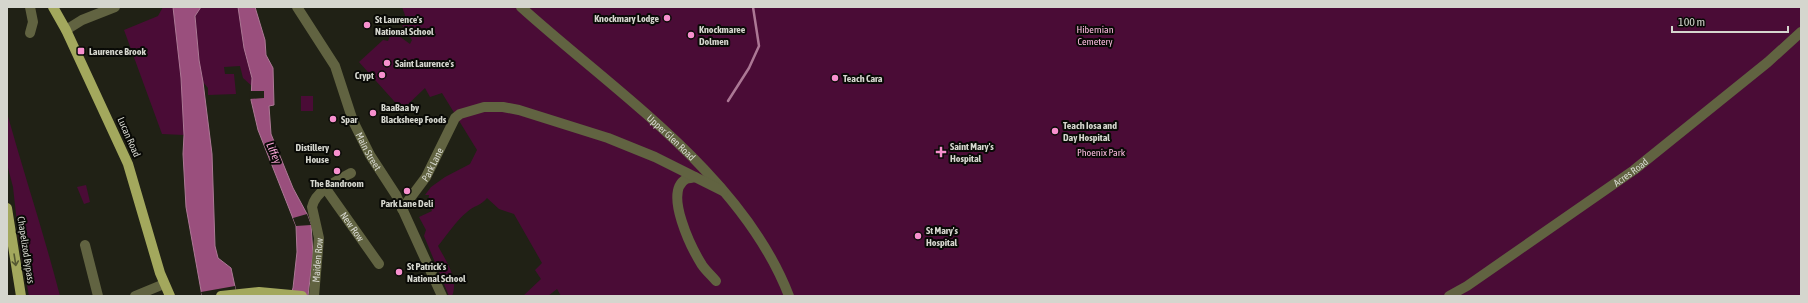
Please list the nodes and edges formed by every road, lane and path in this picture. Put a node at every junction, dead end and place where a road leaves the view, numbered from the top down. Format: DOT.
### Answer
graph roads {
  1 [pos="30,7"];
  2 [pos="53,7"];
  3 [pos="115,7"];
  4 [pos="297,7"];
  5 [pos="521,7"];
  6 [pos="66,30"];
  7 [pos="1801,32"];
  8 [pos="30,33"];
  9 [pos="351,173"];
  10 [pos="695,177"];
  11 [pos="326,189"];
  12 [pos="724,191"];
  13 [pos="7,208"];
  14 [pos="402,208"];
  15 [pos="85,245"];
  16 [pos="379,264"];
  17 [pos="716,281"];
  18 [pos="164,284"];
  19 [pos="21,296"];
  20 [pos="98,296"];
  21 [pos="135,296"];
  22 [pos="170,296"];
  23 [pos="221,296"];
  24 [pos="302,296"];
  25 [pos="314,296"];
  26 [pos="442,296"];
  27 [pos="789,296"];
  28 [pos="1449,296"];
  1 -- 8 [label="street"];
  2 -- 6 [label="main road, Lucan Road"];
  3 -- 6 [label="street"];
  4 -- 14 [label="street, Main Street"];
  5 -- 12 [label="street, Upper Glen Road"];
  6 -- 18 [label="main road, Lucan Road"];
  7 -- 28 [label="street, Acres Road"];
  9 -- 11 [label="street, Maiden Row"];
  10 -- 12 [label="street"];
  10 -- 14 [label="street, Park Lane"];
  10 -- 17 [label="street"];
  11 -- 16 [label="street, New Row"];
  11 -- 25 [label="street, Maiden Row"];
  12 -- 27 [label="street, Upper Glen Road"];
  13 -- 19 [label="main road, Chapelizod Bypass, one-way"];
  14 -- 26 [label="street, Main Street"];
  15 -- 20 [label="street"];
  18 -- 21 [label="street"];
  18 -- 22 [label="main road, Lucan Road"];
  23 -- 24 [label="main road"];
}
